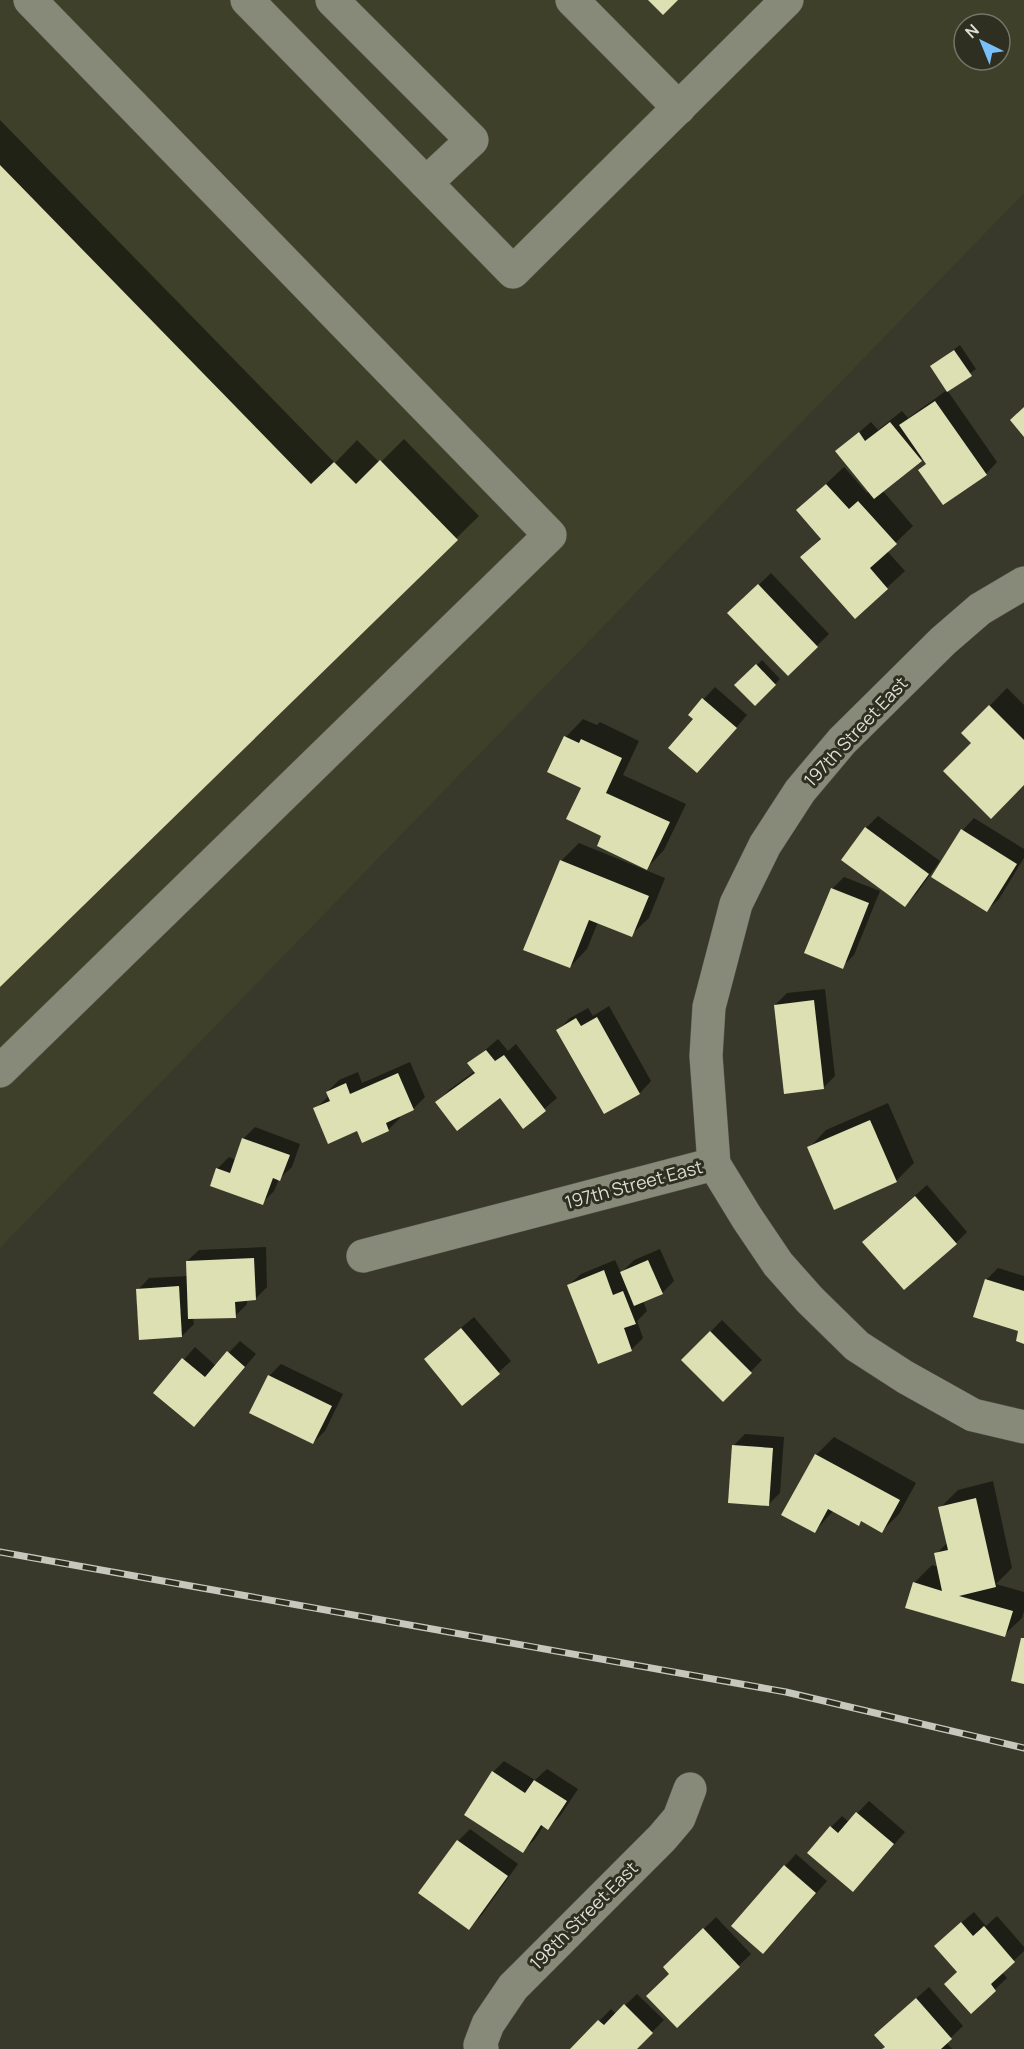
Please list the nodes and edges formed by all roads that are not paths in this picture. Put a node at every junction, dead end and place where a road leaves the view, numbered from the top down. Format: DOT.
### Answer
graph roads {
  1 [pos="30,0"];
  2 [pos="247,0"];
  3 [pos="332,0"];
  4 [pos="572,0"];
  5 [pos="787,0"];
  6 [pos="679,108"];
  7 [pos="426,183"];
  8 [pos="1024,583"];
  9 [pos="0,1071"];
  10 [pos="714,1164"];
  11 [pos="363,1256"];
  12 [pos="1024,1427"];
  13 [pos="690,1789"];
  14 [pos="481,2047"];
  1 -- 9 [label="street"];
  2 -- 7 [label="street"];
  3 -- 7 [label="street"];
  4 -- 6 [label="street"];
  5 -- 6 [label="street"];
  6 -- 7 [label="street"];
  8 -- 10 [label="street, 197th Street East"];
  10 -- 11 [label="street, 197th Street East"];
  10 -- 12 [label="street"];
  13 -- 14 [label="street, 198th Street East"];
}
